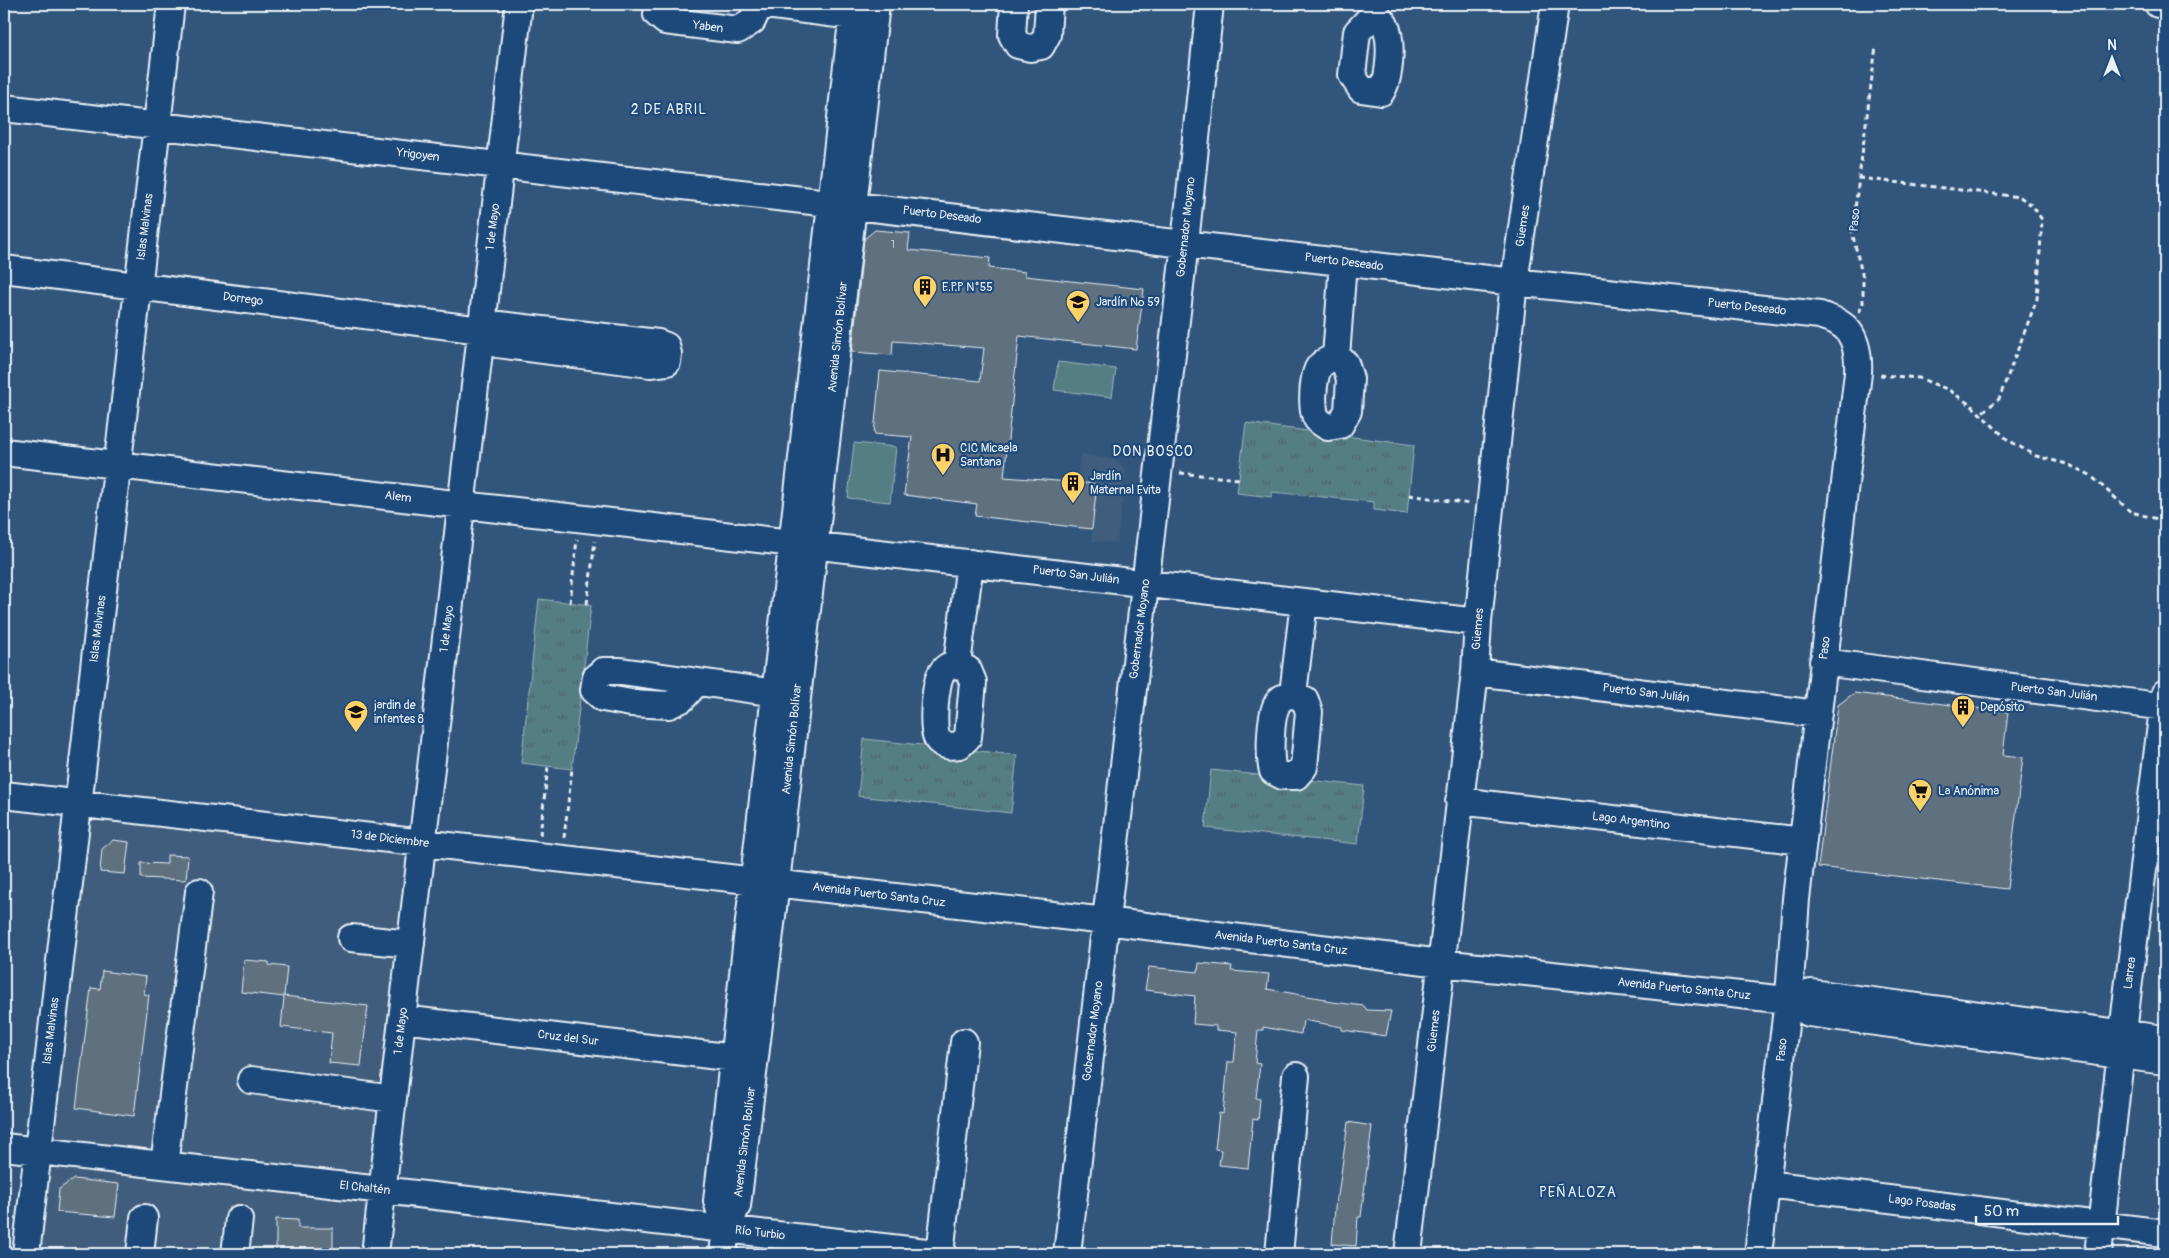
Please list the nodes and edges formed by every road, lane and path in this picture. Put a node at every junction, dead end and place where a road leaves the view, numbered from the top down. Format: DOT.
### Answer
graph roads {
  1 [pos="171,4"];
  2 [pos="519,4"];
  3 [pos="659,4"];
  4 [pos="759,4"];
  5 [pos="876,4"];
  6 [pos="1014,4"];
  7 [pos="1049,4"];
  8 [pos="1210,4"];
  9 [pos="1555,4"];
  10 [pos="2158,4"];
  11 [pos="2165,5"];
  12 [pos="853,10"];
  13 [pos="1876,46"];
  14 [pos="4,108"];
  15 [pos="157,125"];
  16 [pos="500,165"];
  17 [pos="1859,178"];
  18 [pos="842,204"];
  19 [pos="1185,243"];
  20 [pos="1343,262"];
  21 [pos="4,269"];
  22 [pos="1514,282"];
  23 [pos="139,286"];
  24 [pos="481,330"];
  25 [pos="1851,334"];
  26 [pos="1336,357"];
  27 [pos="1858,373"];
  28 [pos="1980,414"];
  29 [pos="4,452"];
  30 [pos="118,465"];
  31 [pos="1158,471"];
  32 [pos="1239,479"];
  33 [pos="1409,495"];
  34 [pos="461,504"];
  35 [pos="1490,507"];
  36 [pos="588,519"];
  37 [pos="2165,521"];
  38 [pos="804,544"];
  39 [pos="970,563"];
  40 [pos="1145,583"];
  41 [pos="1304,602"];
  42 [pos="570,603"];
  43 [pos="587,604"];
  44 [pos="1478,622"];
  45 [pos="1823,662"];
  46 [pos="957,664"];
  47 [pos="1475,672"];
  48 [pos="696,683"];
  49 [pos="776,693"];
  50 [pos="1293,694"];
  51 [pos="2165,702"];
  52 [pos="1818,714"];
  53 [pos="548,766"];
  54 [pos="572,769"];
  55 [pos="4,794"];
  56 [pos="1459,801"];
  57 [pos="78,803"];
  58 [pos="1803,841"];
  59 [pos="422,842"];
  60 [pos="549,857"];
  61 [pos="2154,863"];
  62 [pos="765,882"];
  63 [pos="199,892"];
  64 [pos="1106,921"];
  65 [pos="351,938"];
  66 [pos="411,944"];
  67 [pos="1441,963"];
  68 [pos="1787,1000"];
  69 [pos="402,1019"];
  70 [pos="2165,1039"];
  71 [pos="964,1042"];
  72 [pos="2122,1045"];
  73 [pos="734,1058"];
  74 [pos="2165,1061"];
  75 [pos="1296,1076"];
  76 [pos="251,1080"];
  77 [pos="393,1099"];
  78 [pos="4,1147"];
  79 [pos="37,1151"];
  80 [pos="164,1165"];
  81 [pos="1767,1184"];
  82 [pos="382,1190"];
  83 [pos="144,1218"];
  84 [pos="239,1219"];
  85 [pos="2101,1225"];
  86 [pos="2165,1233"];
  87 [pos="724,1242"];
  88 [pos="26,1254"];
  89 [pos="140,1254"];
  90 [pos="235,1254"];
  91 [pos="375,1254"];
  92 [pos="940,1254"];
  93 [pos="944,1254"];
  94 [pos="1067,1254"];
  95 [pos="1279,1254"];
  96 [pos="1408,1254"];
  97 [pos="1758,1254"];
  98 [pos="2098,1254"];
  1 -- 15 [label="street, Islas Malvinas"];
  2 -- 16 [label="street, 1 de Mayo"];
  3 -- 4 [label="street, Yaben"];
  4 -- 12 [label="street, Yaben"];
  5 -- 18 [label="street, Avenida Simón Bolívar"];
  6 -- 7 [label="street"];
  8 -- 19 [label="street, Gobernador Moyano"];
  9 -- 22 [label="street, Güemes"];
  10 -- 11 [label="street"];
  12 -- 18 [label="street, Avenida Simón Bolívar"];
  13 -- 17 [label="path, Paso"];
  14 -- 15 [label="street, Yrigoyen"];
  15 -- 16 [label="street, Yrigoyen"];
  15 -- 23 [label="street, Islas Malvinas"];
  16 -- 18 [label="street, Yrigoyen"];
  16 -- 24 [label="street, 1 de Mayo"];
  17 -- 25 [label="path, Paso"];
  17 -- 28 [label="path"];
  18 -- 19 [label="street, Puerto Deseado"];
  18 -- 38 [label="street, Avenida Simón Bolívar"];
  19 -- 20 [label="street, Puerto Deseado"];
  19 -- 31 [label="street, Gobernador Moyano"];
  20 -- 22 [label="street, Puerto Deseado"];
  20 -- 26 [label="street"];
  21 -- 23 [label="street, Dorrego"];
  22 -- 25 [label="street, Puerto Deseado"];
  22 -- 35 [label="street, Güemes"];
  23 -- 24 [label="street, Dorrego"];
  23 -- 30 [label="street, Islas Malvinas"];
  24 -- 24 [label="street, Dorrego"];
  24 -- 34 [label="street, 1 de Mayo"];
  25 -- 27 [label="street, Paso"];
  27 -- 28 [label="path"];
  27 -- 45 [label="street, Paso"];
  28 -- 37 [label="path"];
  29 -- 30 [label="street, Alem"];
  30 -- 34 [label="street, Alem"];
  30 -- 57 [label="street, Islas Malvinas"];
  31 -- 32 [label="path"];
  31 -- 40 [label="street, Gobernador Moyano"];
  33 -- 35 [label="path"];
  34 -- 36 [label="street, Alem"];
  34 -- 59 [label="street, 1 de Mayo"];
  35 -- 44 [label="street, Güemes"];
  36 -- 38 [label="street, Alem"];
  36 -- 42 [label="path"];
  36 -- 43 [label="path"];
  38 -- 39 [label="street, Puerto San Julián"];
  38 -- 49 [label="street, Avenida Simón Bolívar"];
  38 -- 62 [label="street, Avenida Simón Bolívar"];
  39 -- 40 [label="street, Puerto San Julián"];
  39 -- 46 [label="street"];
  40 -- 41 [label="street, Puerto San Julián"];
  40 -- 64 [label="street, Gobernador Moyano"];
  41 -- 44 [label="street, Puerto San Julián"];
  41 -- 50 [label="street"];
  44 -- 47 [label="street, Güemes"];
  45 -- 51 [label="street, Puerto San Julián"];
  45 -- 52 [label="street, Paso"];
  47 -- 52 [label="street, Puerto San Julián"];
  47 -- 56 [label="street, Güemes"];
  48 -- 49 [label="street"];
  49 -- 62 [label="street, Avenida Simón Bolívar"];
  51 -- 61 [label="street, Larrea"];
  52 -- 58 [label="street, Paso"];
  53 -- 60 [label="path"];
  54 -- 60 [label="path"];
  55 -- 57 [label="street, 13 de Diciembre"];
  56 -- 58 [label="street, Lago Argentino"];
  56 -- 67 [label="street, Güemes"];
  57 -- 59 [label="street, 13 de Diciembre"];
  57 -- 79 [label="street, Islas Malvinas"];
  58 -- 68 [label="street, Paso"];
  59 -- 60 [label="street, 13 de Diciembre"];
  59 -- 66 [label="street, 1 de Mayo"];
  60 -- 62 [label="street, 13 de Diciembre"];
  61 -- 72 [label="street, Larrea"];
  62 -- 64 [label="street, Avenida Puerto Santa Cruz"];
  62 -- 73 [label="street, Avenida Simón Bolívar"];
  62 -- 87 [label="street, Avenida Simón Bolívar"];
  63 -- 80 [label="street"];
  64 -- 67 [label="street, Avenida Puerto Santa Cruz"];
  64 -- 94 [label="street, Gobernador Moyano"];
  65 -- 66 [label="street"];
  66 -- 69 [label="street, 1 de Mayo"];
  67 -- 68 [label="street, Avenida Puerto Santa Cruz"];
  67 -- 96 [label="street, Güemes"];
  68 -- 72 [label="street, Avenida Puerto Santa Cruz"];
  68 -- 81 [label="street, Paso"];
  69 -- 73 [label="street, Cruz del Sur"];
  69 -- 77 [label="street, 1 de Mayo"];
  70 -- 72 [label="street, Avenida Puerto Santa Cruz"];
  71 -- 92 [label="street"];
  72 -- 74 [label="street, Avenida Puerto Santa Cruz"];
  72 -- 85 [label="street, Larrea"];
  73 -- 87 [label="street, Avenida Simón Bolívar"];
  75 -- 95 [label="street"];
  76 -- 77 [label="street"];
  77 -- 82 [label="street, 1 de Mayo"];
  78 -- 79 [label="street, El Chaltén"];
  79 -- 80 [label="street, El Chaltén"];
  79 -- 88 [label="street, Islas Malvinas"];
  80 -- 82 [label="street, El Chaltén"];
  81 -- 85 [label="street, Lago Posadas"];
  81 -- 97 [label="street, Paso"];
  82 -- 87 [label="street, El Chaltén"];
  82 -- 91 [label="street, 1 de Mayo"];
  83 -- 89 [label="street"];
  84 -- 90 [label="street"];
  85 -- 86 [label="street, Lago Posadas"];
  85 -- 98 [label="street, Larrea"];
  87 -- 92 [label="street, Río Turbio"];
  92 -- 93 [label="street, Río Turbio"];
}
